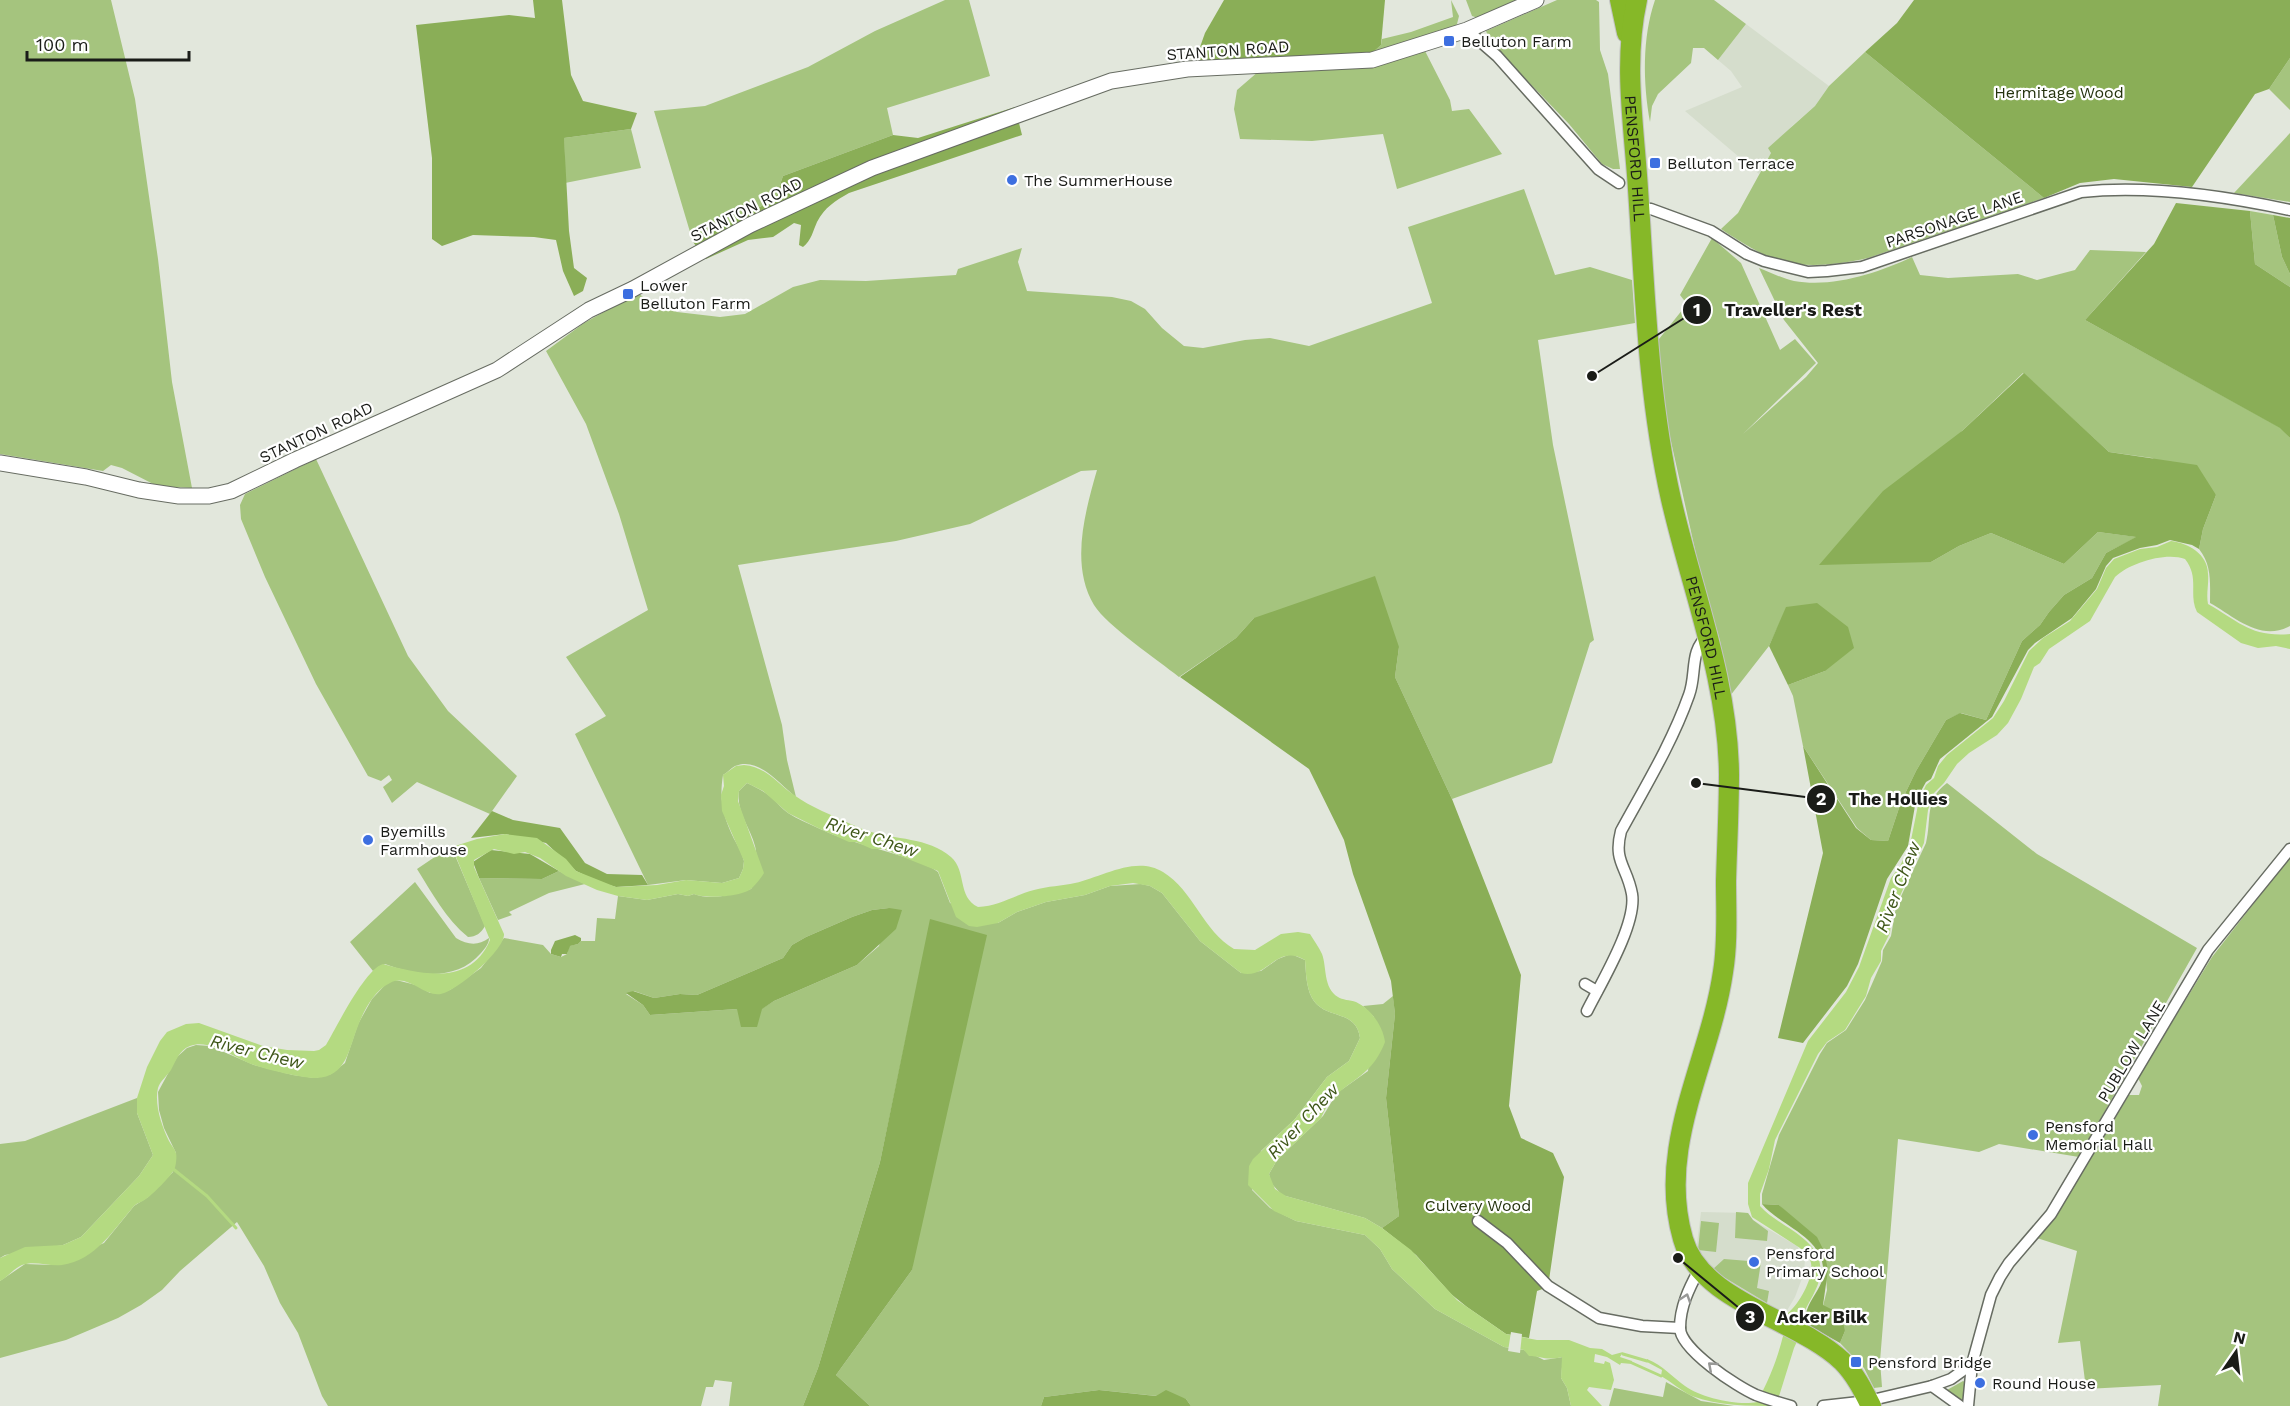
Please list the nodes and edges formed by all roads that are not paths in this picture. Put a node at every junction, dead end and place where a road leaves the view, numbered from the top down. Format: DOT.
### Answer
graph roads {
  1 [pos="1536,0"];
  2 [pos="1620,0"];
  3 [pos="1637,0"];
  4 [pos="1467,30"];
  5 [pos="1630,41"];
  6 [pos="1619,183"];
  7 [pos="1639,208"];
  8 [pos="2290,210"];
  9 [pos="0,463"];
  10 [pos="1708,636"];
  11 [pos="2290,849"];
  12 [pos="1585,984"];
  13 [pos="1598,991"];
  14 [pos="1587,1011"];
  15 [pos="1478,1221"];
  16 [pos="1699,1270"];
  17 [pos="1680,1328"];
  18 [pos="1972,1364"];
  19 [pos="1932,1386"];
  20 [pos="1869,1403"];
  21 [pos="1786,1405"];
  22 [pos="1824,1406"];
  23 [pos="1960,1406"];
  24 [pos="1968,1406"];
  1 -- 4 [label="main road, STANTON ROAD"];
  2 -- 5 [label="highway"];
  3 -- 5 [label="highway, PENSFORD HILL"];
  4 -- 6 [label="street"];
  4 -- 9 [label="main road, STANTON ROAD"];
  5 -- 7 [label="highway, PENSFORD HILL"];
  7 -- 8 [label="street, PARSONAGE LANE"];
  7 -- 10 [label="highway, PENSFORD HILL"];
  10 -- 13 [label="street"];
  10 -- 16 [label="highway, PENSFORD HILL"];
  11 -- 18 [label="street, PUBLOW LANE"];
  12 -- 13 [label="street"];
  13 -- 14 [label="street"];
  15 -- 17 [label="street"];
  17 -- 16 [label="street, one-way"];
  16 -- 20 [label="highway"];
  21 -- 17 [label="street, one-way"];
  18 -- 19 [label="street"];
  18 -- 24 [label="street, PUBLOW LANE"];
  19 -- 20 [label="street"];
  19 -- 23 [label="street"];
  20 -- 22 [label="street"];
}
